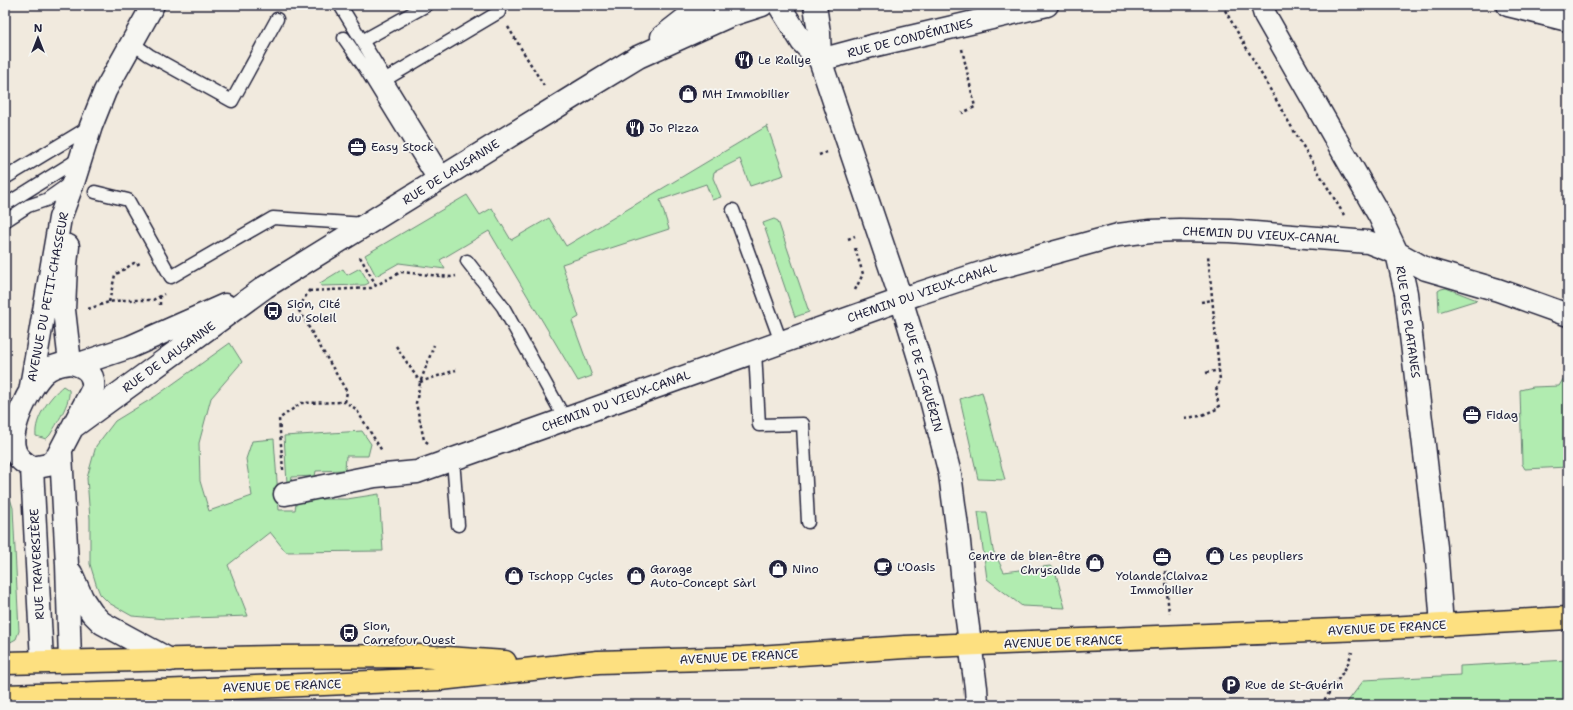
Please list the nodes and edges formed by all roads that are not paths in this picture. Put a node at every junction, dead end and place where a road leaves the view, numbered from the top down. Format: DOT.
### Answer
graph roads {
  1 [pos="154,5"];
  2 [pos="427,5"];
  3 [pos="703,5"];
  4 [pos="762,5"];
  5 [pos="779,5"];
  6 [pos="815,5"];
  7 [pos="1047,5"];
  8 [pos="1262,5"];
  9 [pos="1508,5"];
  10 [pos="340,6"];
  11 [pos="499,12"];
  12 [pos="277,19"];
  13 [pos="1568,20"];
  14 [pos="344,38"];
  15 [pos="362,41"];
  16 [pos="132,44"];
  17 [pos="638,57"];
  18 [pos="820,60"];
  19 [pos="386,79"];
  20 [pos="91,126"];
  21 [pos="80,158"];
  22 [pos="5,178"];
  23 [pos="440,179"];
  24 [pos="74,180"];
  25 [pos="94,192"];
  26 [pos="5,205"];
  27 [pos="734,210"];
  28 [pos="5,221"];
  29 [pos="367,224"];
  30 [pos="1397,253"];
  31 [pos="468,261"];
  32 [pos="265,287"];
  33 [pos="901,299"];
  34 [pos="1568,315"];
  35 [pos="781,342"];
  36 [pos="756,351"];
  37 [pos="74,364"];
  38 [pos="30,392"];
  39 [pos="564,419"];
  40 [pos="11,424"];
  41 [pos="73,427"];
  42 [pos="61,453"];
  43 [pos="453,459"];
  44 [pos="20,464"];
  45 [pos="285,494"];
  46 [pos="808,522"];
  47 [pos="458,525"];
  48 [pos="67,564"];
  49 [pos="1568,618"];
  50 [pos="1442,625"];
  51 [pos="970,645"];
  52 [pos="170,660"];
  53 [pos="42,661"];
  54 [pos="70,661"];
  55 [pos="5,663"];
  56 [pos="558,666"];
  57 [pos="160,691"];
  58 [pos="5,696"];
  59 [pos="73,699"];
  60 [pos="43,700"];
  61 [pos="140,705"];
  62 [pos="977,705"];
  1 -- 16 [label="street, AVENUE DU PETIT-CHASSEUR"];
  2 -- 15 [label="lane"];
  3 -- 17 [label="street, RUE DE LAUSANNE"];
  4 -- 17 [label="street, RUE DE LAUSANNE"];
  5 -- 18 [label="street, RUE DE ST-GUÉRIN"];
  6 -- 18 [label="street, RUE DE ST-GUÉRIN"];
  7 -- 18 [label="street, RUE DE CONDÉMINES"];
  8 -- 30 [label="street, RUE DES PLATANES"];
  9 -- 13 [label="street"];
  10 -- 15 [label="lane"];
  11 -- 19 [label="lane"];
  12 -- 16 [label="lane"];
  14 -- 23 [label="lane"];
  15 -- 19 [label="lane"];
  16 -- 20 [label="street, AVENUE DU PETIT-CHASSEUR"];
  17 -- 23 [label="street, RUE DE LAUSANNE"];
  18 -- 33 [label="street, RUE DE ST-GUÉRIN"];
  19 -- 23 [label="lane"];
  20 -- 21 [label="street, AVENUE DU PETIT-CHASSEUR"];
  20 -- 22 [label="lane"];
  21 -- 24 [label="street, AVENUE DU PETIT-CHASSEUR"];
  21 -- 26 [label="lane"];
  23 -- 29 [label="street, RUE DE LAUSANNE"];
  24 -- 28 [label="lane"];
  24 -- 37 [label="street"];
  24 -- 38 [label="street, AVENUE DU PETIT-CHASSEUR"];
  25 -- 29 [label="lane"];
  27 -- 35 [label="lane"];
  29 -- 32 [label="street, RUE DE LAUSANNE"];
  30 -- 33 [label="street, CHEMIN DU VIEUX-CANAL"];
  30 -- 34 [label="street, CHEMIN DU VIEUX-CANAL"];
  30 -- 50 [label="street, RUE DES PLATANES"];
  31 -- 39 [label="lane"];
  32 -- 37 [label="street, RUE DE LAUSANNE"];
  32 -- 41 [label="street, RUE DE LAUSANNE"];
  33 -- 35 [label="street, CHEMIN DU VIEUX-CANAL"];
  33 -- 51 [label="street, RUE DE ST-GUÉRIN"];
  35 -- 36 [label="street, CHEMIN DU VIEUX-CANAL"];
  36 -- 39 [label="street, CHEMIN DU VIEUX-CANAL"];
  36 -- 46 [label="lane"];
  37 -- 38 [label="street, RUE DE LAUSANNE"];
  37 -- 41 [label="street"];
  38 -- 40 [label="street"];
  39 -- 43 [label="street, CHEMIN DU VIEUX-CANAL"];
  40 -- 44 [label="street"];
  41 -- 42 [label="street"];
  42 -- 44 [label="street"];
  42 -- 48 [label="street"];
  43 -- 45 [label="street, CHEMIN DU VIEUX-CANAL"];
  43 -- 47 [label="lane"];
  44 -- 53 [label="street, RUE TRAVERSIÈRE"];
  48 -- 52 [label="street"];
  48 -- 54 [label="street"];
  49 -- 50 [label="main road, AVENUE DE FRANCE"];
  50 -- 51 [label="main road, AVENUE DE FRANCE"];
  51 -- 56 [label="main road, AVENUE DE FRANCE"];
  51 -- 62 [label="street, RUE DE ST-GUÉRIN"];
  52 -- 54 [label="main road, AVENUE DE FRANCE"];
  52 -- 56 [label="main road, AVENUE DE FRANCE"];
  53 -- 54 [label="main road, AVENUE DE FRANCE"];
  53 -- 55 [label="main road, AVENUE DE FRANCE"];
  53 -- 60 [label="main road"];
  54 -- 59 [label="main road"];
  56 -- 57 [label="main road, AVENUE DE FRANCE"];
  57 -- 59 [label="main road, AVENUE DE FRANCE"];
  57 -- 61 [label="street"];
  58 -- 60 [label="main road, AVENUE DE FRANCE"];
  59 -- 60 [label="main road, AVENUE DE FRANCE"];
}
